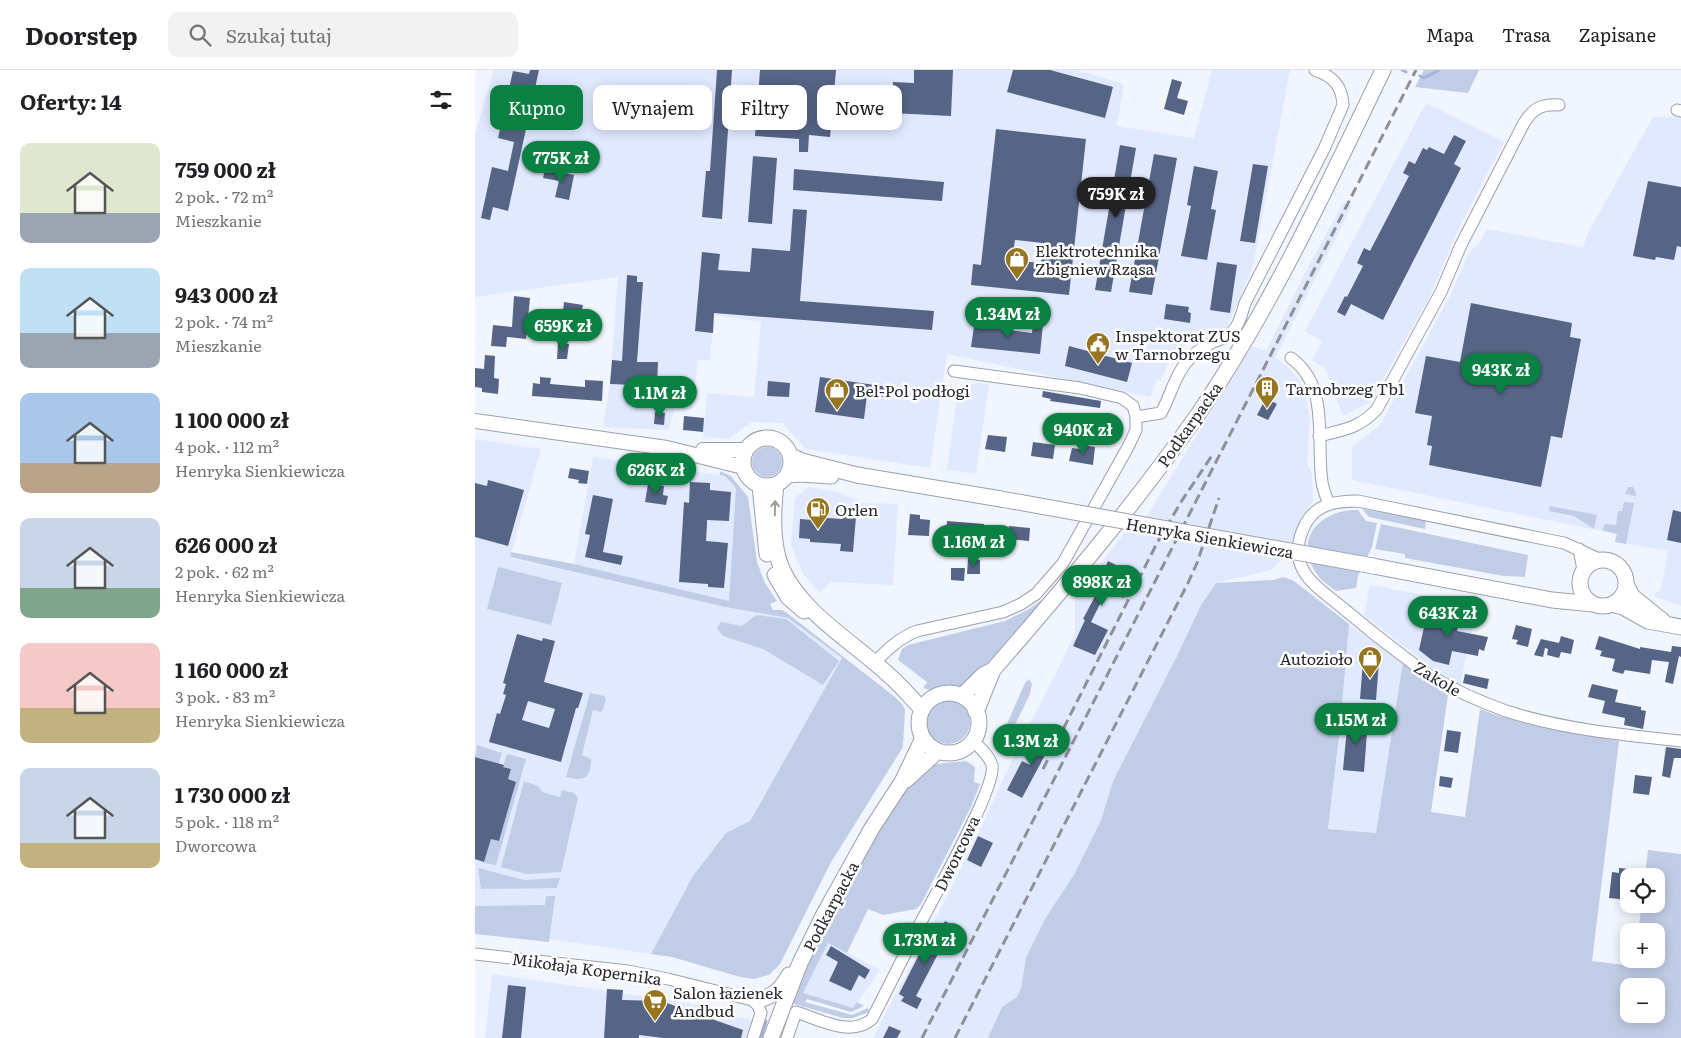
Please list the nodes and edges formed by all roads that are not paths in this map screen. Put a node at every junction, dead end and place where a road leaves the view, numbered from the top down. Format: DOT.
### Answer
graph roads {
  1 [pos="1315,70"];
  2 [pos="1383,70"];
  3 [pos="1559,105"];
  4 [pos="1291,358"];
  5 [pos="954,371"];
  6 [pos="1136,417"];
  7 [pos="475,421"];
  8 [pos="1319,436"];
  9 [pos="667,448"];
  10 [pos="746,450"];
  11 [pos="791,456"];
  12 [pos="743,467"];
  13 [pos="857,475"];
  14 [pos="782,480"];
  15 [pos="760,486"];
  16 [pos="1329,504"];
  17 [pos="1579,549"];
  18 [pos="1601,560"];
  19 [pos="1581,577"];
  20 [pos="1626,584"];
  21 [pos="1562,601"];
  22 [pos="1593,604"];
  23 [pos="1612,604"];
  24 [pos="1675,625"];
  25 [pos="842,638"];
  26 [pos="874,663"];
  27 [pos="993,670"];
  28 [pos="962,696"];
  29 [pos="926,704"];
  30 [pos="976,712"];
  31 [pos="923,738"];
  32 [pos="973,741"];
  33 [pos="1681,741"];
  34 [pos="938,751"];
  35 [pos="903,782"];
  36 [pos="475,954"];
  37 [pos="800,963"];
  38 [pos="756,1001"];
  39 [pos="753,1038"];
  40 [pos="771,1038"];
  41 [pos="787,1038"];
  1 -- 6 [label="street"];
  2 -- 27 [label="main road, Podkarpacka"];
  3 -- 8 [label="street"];
  4 -- 8 [label="street"];
  5 -- 6 [label="street"];
  6 -- 26 [label="street"];
  7 -- 9 [label="street"];
  8 -- 16 [label="street"];
  9 -- 10 [label="street"];
  9 -- 12 [label="street"];
  10 -- 11 [label="main road"];
  10 -- 12 [label="main road"];
  11 -- 13 [label="main road, Henryka Sienkiewicza"];
  11 -- 14 [label="main road"];
  12 -- 15 [label="main road"];
  13 -- 14 [label="main road, Henryka Sienkiewicza"];
  13 -- 21 [label="main road, Henryka Sienkiewicza, bridge"];
  14 -- 15 [label="main road"];
  25 -- 14 [label="main road, one-way"];
  15 -- 25 [label="main road"];
  16 -- 17 [label="street"];
  16 -- 33 [label="street, Zakole"];
  17 -- 18 [label="street"];
  17 -- 19 [label="street"];
  18 -- 19 [label="main road"];
  18 -- 20 [label="main road"];
  19 -- 21 [label="main road"];
  19 -- 22 [label="main road"];
  20 -- 23 [label="main road"];
  20 -- 24 [label="main road"];
  21 -- 22 [label="main road, Henryka Sienkiewicza"];
  22 -- 23 [label="main road"];
  23 -- 24 [label="main road"];
  25 -- 26 [label="main road"];
  26 -- 29 [label="main road"];
  27 -- 28 [label="main road, Podkarpacka"];
  27 -- 30 [label="main road, Podkarpacka"];
  28 -- 29 [label="main road"];
  28 -- 30 [label="main road"];
  29 -- 31 [label="main road"];
  30 -- 32 [label="main road"];
  31 -- 34 [label="main road"];
  31 -- 35 [label="main road, Podkarpacka"];
  32 -- 34 [label="main road"];
  32 -- 41 [label="street, Dworcowa"];
  34 -- 35 [label="main road, Podkarpacka"];
  35 -- 37 [label="main road, Podkarpacka"];
  36 -- 38 [label="street, Mikołaja Kopernika"];
  37 -- 38 [label="main road"];
  37 -- 40 [label="main road, Podkarpacka"];
  38 -- 39 [label="street"];
}
